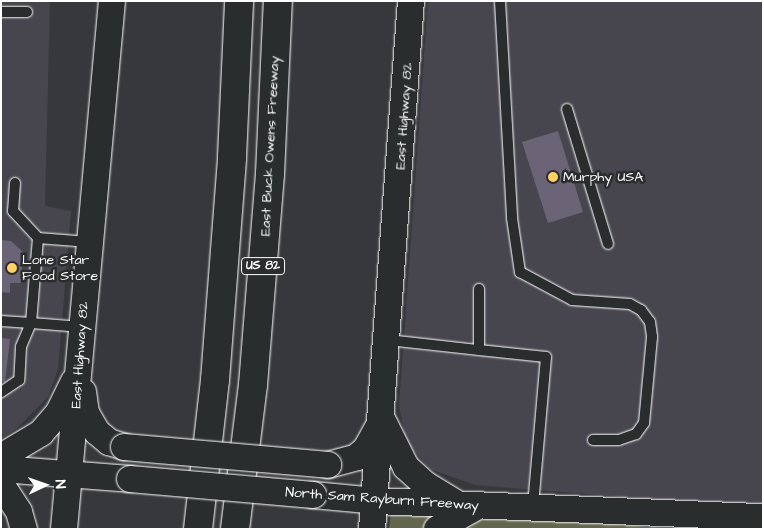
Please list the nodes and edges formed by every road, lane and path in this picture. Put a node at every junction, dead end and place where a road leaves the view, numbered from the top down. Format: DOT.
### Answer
graph roads {
  1 [pos="112,1"];
  2 [pos="239,1"];
  3 [pos="278,1"];
  4 [pos="411,1"];
  5 [pos="500,1"];
  6 [pos="1,12"];
  7 [pos="27,12"];
  8 [pos="568,109"];
  9 [pos="15,183"];
  10 [pos="38,238"];
  11 [pos="89,242"];
  12 [pos="608,244"];
  13 [pos="479,289"];
  14 [pos="1,321"];
  15 [pos="31,323"];
  16 [pos="82,327"];
  17 [pos="388,340"];
  18 [pos="479,350"];
  19 [pos="79,372"];
  20 [pos="1,392"];
  21 [pos="382,419"];
  22 [pos="594,440"];
  23 [pos="1,456"];
  24 [pos="1,469"];
  25 [pos="71,474"];
  26 [pos="1,484"];
  27 [pos="376,501"];
  28 [pos="469,504"];
  29 [pos="533,507"];
  30 [pos="763,517"];
  31 [pos="24,529"];
  32 [pos="64,529"];
  33 [pos="198,529"];
  34 [pos="235,529"];
  35 [pos="372,529"];
  36 [pos="437,529"];
  1 -- 11 [label="main road, East Highway 82"];
  2 -- 33 [label="highway, US 82"];
  3 -- 34 [label="highway, East Buck Owens Freeway / US 82"];
  4 -- 17 [label="main road, East Highway 82"];
  5 -- 22 [label="lane"];
  6 -- 7 [label="lane"];
  8 -- 12 [label="lane"];
  9 -- 10 [label="lane"];
  10 -- 11 [label="lane"];
  10 -- 15 [label="lane"];
  11 -- 16 [label="main road, East Highway 82"];
  13 -- 18 [label="lane"];
  14 -- 15 [label="lane"];
  15 -- 16 [label="lane"];
  15 -- 20 [label="lane"];
  16 -- 19 [label="main road, East Highway 82"];
  17 -- 18 [label="lane"];
  17 -- 21 [label="main road, East Highway 82"];
  18 -- 29 [label="lane"];
  19 -- 21 [label="main road, bridge"];
  19 -- 23 [label="main road"];
  19 -- 25 [label="main road, East Highway 82"];
  21 -- 27 [label="main road, East Highway 82"];
  21 -- 28 [label="main road"];
  24 -- 25 [label="main road, North Sam Rayburn Freeway"];
  25 -- 27 [label="main road, North Sam Rayburn Freeway, bridge"];
  25 -- 32 [label="main road, East Highway 82"];
  26 -- 31 [label="main road"];
  27 -- 28 [label="main road, North Sam Rayburn Freeway"];
  27 -- 35 [label="main road, East Highway 82"];
  28 -- 29 [label="main road, North Sam Rayburn Freeway"];
  28 -- 36 [label="main road"];
  29 -- 30 [label="main road, North Sam Rayburn Freeway"];
}
